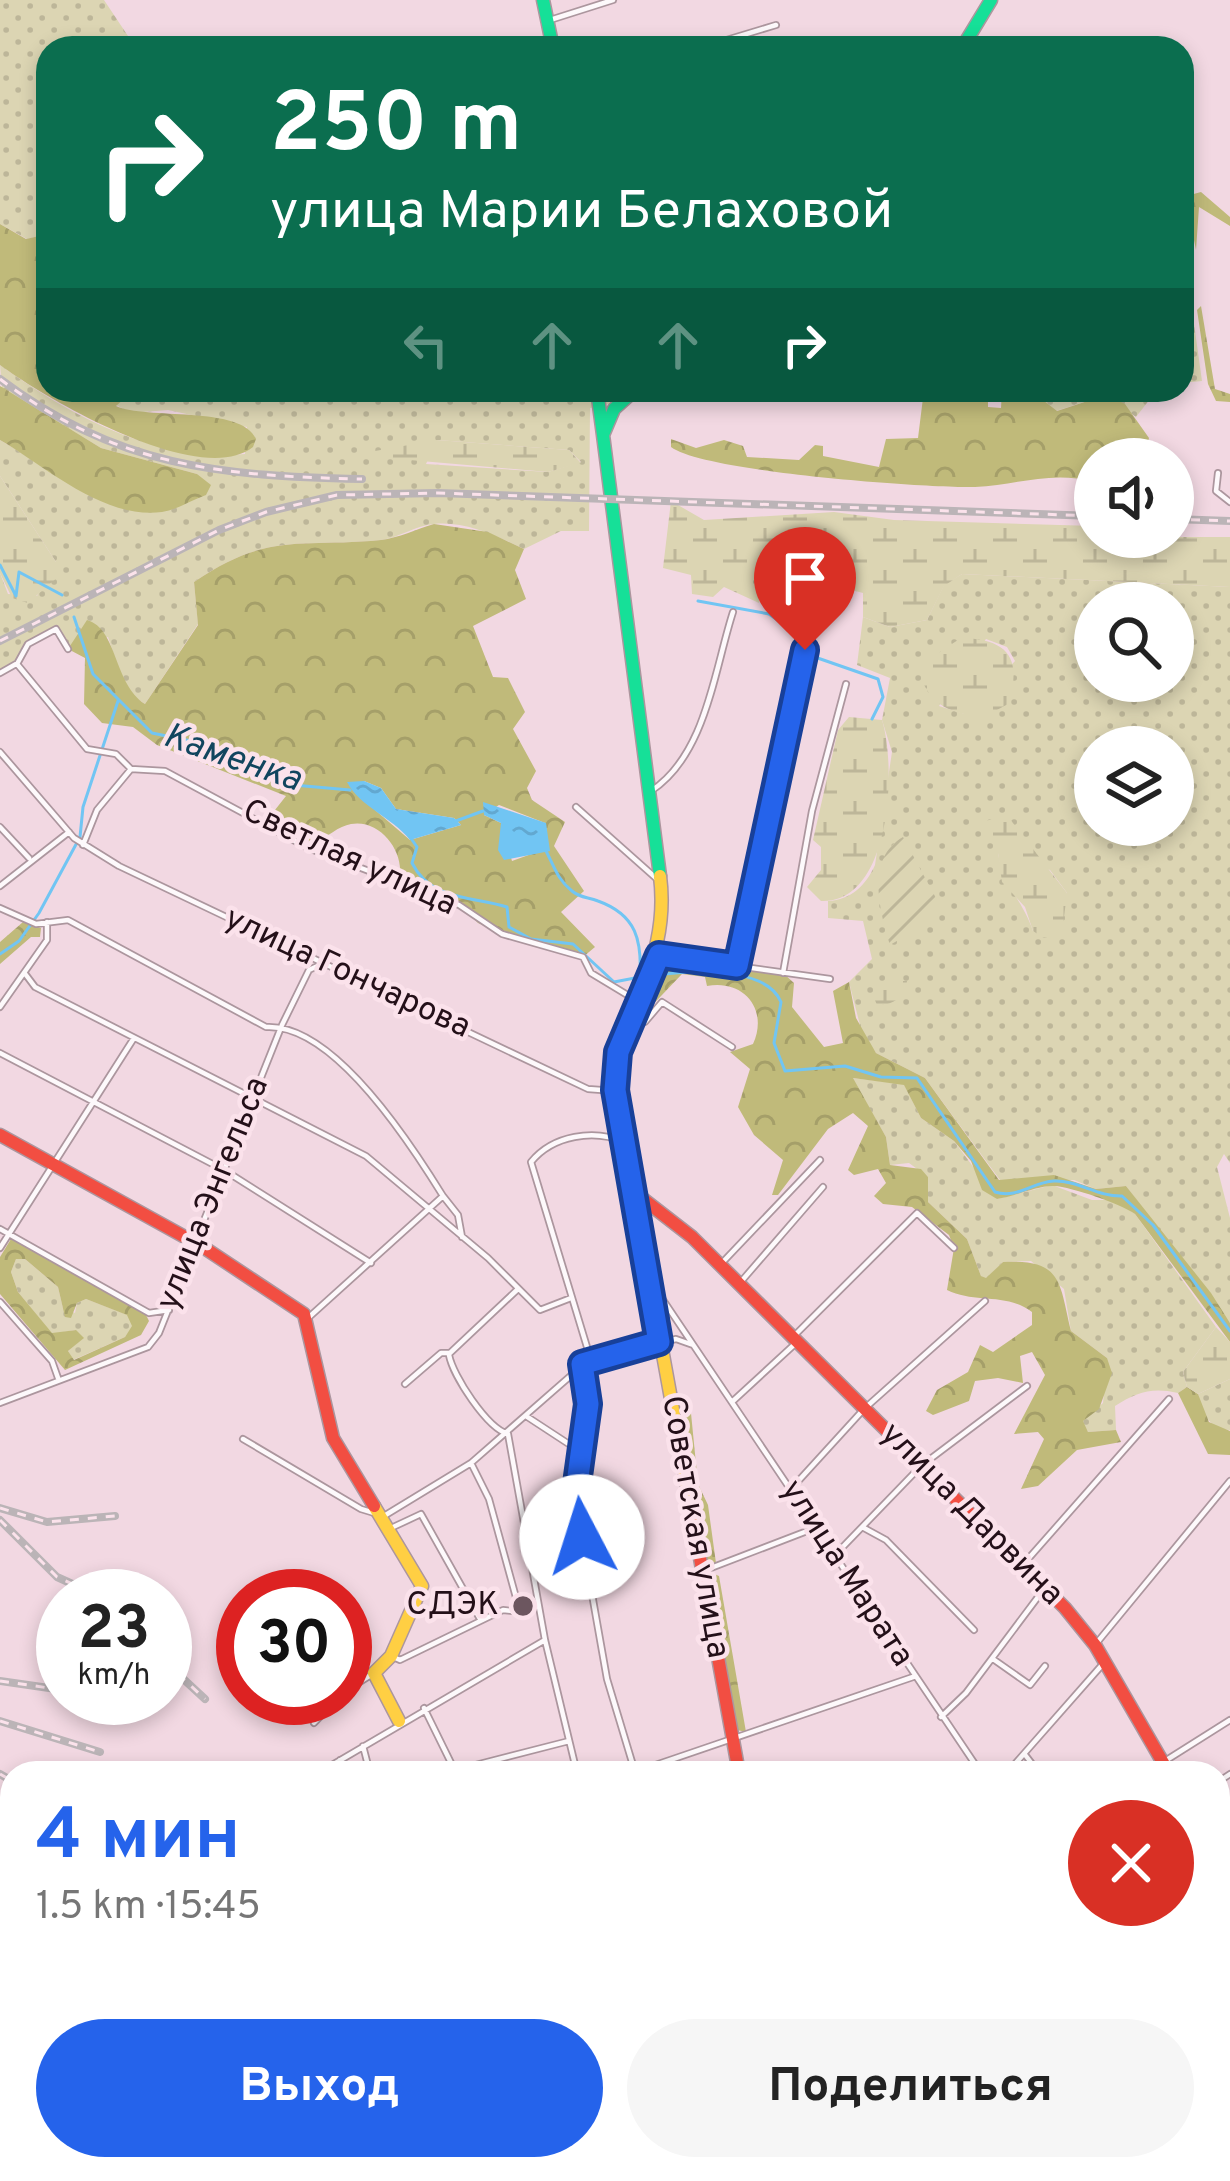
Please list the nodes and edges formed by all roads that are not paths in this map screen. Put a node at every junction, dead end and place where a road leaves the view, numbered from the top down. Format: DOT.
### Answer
graph roads {
  1 [pos="543,0"];
  2 [pos="614,0"];
  3 [pos="991,0"];
  4 [pos="548,21"];
  5 [pos="776,25"];
  6 [pos="551,36"];
  7 [pos="740,36"];
  8 [pos="969,36"];
  9 [pos="599,402"];
  10 [pos="622,402"];
  11 [pos="603,435"];
  12 [pos="1217,472"];
  13 [pos="1230,502"];
  14 [pos="819,588"];
  15 [pos="733,612"];
  16 [pos="68,649"];
  17 [pos="17,664"];
  18 [pos="0,673"];
  19 [pos="846,684"];
  20 [pos="0,752"];
  21 [pos="131,770"];
  22 [pos="651,790"];
  23 [pos="576,807"];
  24 [pos="0,827"];
  25 [pos="76,839"];
  26 [pos="30,859"];
  27 [pos="662,881"];
  28 [pos="0,886"];
  29 [pos="0,908"];
  30 [pos="47,922"];
  31 [pos="659,955"];
  32 [pos="324,963"];
  33 [pos="737,966"];
  34 [pos="783,973"];
  35 [pos="26,975"];
  36 [pos="830,979"];
  37 [pos="640,1002"];
  38 [pos="0,1006"];
  39 [pos="631,1020"];
  40 [pos="281,1025"];
  41 [pos="134,1038"];
  42 [pos="732,1047"];
  43 [pos="0,1053"];
  44 [pos="615,1090"];
  45 [pos="252,1100"];
  46 [pos="93,1102"];
  47 [pos="0,1135"];
  48 [pos="624,1142"];
  49 [pos="820,1160"];
  50 [pos="55,1162"];
  51 [pos="224,1170"];
  52 [pos="823,1187"];
  53 [pos="634,1192"];
  54 [pos="443,1196"];
  55 [pos="430,1212"];
  56 [pos="0,1229"];
  57 [pos="8,1234"];
  58 [pos="462,1237"];
  59 [pos="196,1243"];
  60 [pos="0,1248"];
  61 [pos="954,1248"];
  62 [pos="371,1263"];
  63 [pos="720,1265"];
  64 [pos="650,1281"];
  65 [pos="739,1284"];
  66 [pos="519,1288"];
  67 [pos="571,1298"];
  68 [pos="985,1301"];
  69 [pos="0,1302"];
  70 [pos="169,1310"];
  71 [pos="304,1322"];
  72 [pos="794,1341"];
  73 [pos="659,1342"];
  74 [pos="693,1346"];
  75 [pos="450,1353"];
  76 [pos="591,1358"];
  77 [pos="582,1364"];
  78 [pos="712,1373"];
  79 [pos="59,1380"];
  80 [pos="405,1384"];
  81 [pos="1027,1386"];
  82 [pos="1169,1399"];
  83 [pos="733,1401"];
  84 [pos="0,1402"];
  85 [pos="864,1409"];
  86 [pos="526,1416"];
  87 [pos="508,1434"];
  88 [pos="243,1439"];
  89 [pos="582,1452"];
  90 [pos="471,1463"];
  91 [pos="921,1466"];
  92 [pos="1230,1481"];
  93 [pos="791,1489"];
  94 [pos="388,1522"];
  95 [pos="815,1528"];
  96 [pos="864,1528"];
  97 [pos="835,1555"];
  98 [pos="1021,1567"];
  99 [pos="702,1571"];
  100 [pos="1044,1589"];
  101 [pos="480,1619"];
  102 [pos="974,1630"];
  103 [pos="545,1640"];
  104 [pos="1095,1645"];
  105 [pos="391,1655"];
  106 [pos="993,1659"];
  107 [pos="1102,1665"];
  108 [pos="1045,1666"];
  109 [pos="374,1673"];
  110 [pos="913,1677"];
  111 [pos="424,1708"];
  112 [pos="941,1717"];
  113 [pos="1230,1720"];
  114 [pos="399,1721"];
  115 [pos="569,1741"];
  116 [pos="733,1741"];
  117 [pos="362,1746"];
  118 [pos="1026,1756"];
  119 [pos="340,1760"];
  120 [pos="366,1761"];
  121 [pos="451,1761"];
  122 [pos="494,1761"];
  123 [pos="574,1761"];
  124 [pos="630,1761"];
  125 [pos="670,1761"];
  126 [pos="737,1761"];
  127 [pos="972,1761"];
  128 [pos="1021,1761"];
  129 [pos="1030,1761"];
  130 [pos="1161,1761"];
  131 [pos="1173,1761"];
  1 -- 4 [label="street"];
  2 -- 4 [label="street"];
  3 -- 8 [label="street"];
  4 -- 6 [label="street"];
  5 -- 7 [label="street"];
  9 -- 11 [label="street, Советская улица"];
  10 -- 11 [label="street"];
  11 -- 22 [label="street, Советская улица"];
  12 -- 13 [label="street"];
  14 -- 33 [label="street"];
  15 -- 22 [label="street"];
  16 -- 17 [label="street"];
  17 -- 18 [label="street"];
  17 -- 21 [label="street, Светлая улица"];
  19 -- 34 [label="street"];
  20 -- 25 [label="street"];
  21 -- 25 [label="street"];
  21 -- 37 [label="street, Светлая улица"];
  22 -- 27 [label="street, Советская улица"];
  23 -- 27 [label="street"];
  24 -- 26 [label="street"];
  25 -- 26 [label="street"];
  25 -- 32 [label="street, улица Гончарова"];
  26 -- 28 [label="street"];
  27 -- 31 [label="street, Советская улица"];
  29 -- 30 [label="street"];
  30 -- 35 [label="street"];
  30 -- 40 [label="street"];
  31 -- 33 [label="street"];
  31 -- 37 [label="street, Советская улица"];
  32 -- 40 [label="street, улица Энгельса"];
  32 -- 44 [label="street, улица Гончарова"];
  33 -- 34 [label="street"];
  34 -- 36 [label="street"];
  35 -- 38 [label="street"];
  35 -- 41 [label="street"];
  37 -- 39 [label="street, Советская улица"];
  39 -- 42 [label="street"];
  39 -- 44 [label="street, Советская улица"];
  40 -- 45 [label="street, улица Энгельса"];
  40 -- 54 [label="street"];
  41 -- 45 [label="street"];
  41 -- 46 [label="street"];
  43 -- 46 [label="street"];
  44 -- 48 [label="street, Советская улица"];
  45 -- 51 [label="street, улица Энгельса"];
  45 -- 55 [label="street"];
  46 -- 50 [label="street"];
  46 -- 51 [label="street"];
  47 -- 50 [label="street"];
  48 -- 53 [label="street, Советская улица"];
  48 -- 67 [label="street"];
  49 -- 63 [label="street"];
  50 -- 57 [label="street"];
  50 -- 59 [label="street"];
  51 -- 59 [label="street, улица Энгельса"];
  51 -- 62 [label="street"];
  52 -- 65 [label="street"];
  53 -- 63 [label="street, улица Дарвина"];
  53 -- 64 [label="street, Советская улица"];
  54 -- 55 [label="street"];
  54 -- 58 [label="street"];
  55 -- 58 [label="street"];
  55 -- 62 [label="street"];
  56 -- 57 [label="street"];
  57 -- 60 [label="street"];
  57 -- 70 [label="street"];
  58 -- 66 [label="street"];
  59 -- 70 [label="street, улица Энгельса"];
  59 -- 71 [label="street"];
  61 -- 72 [label="street"];
  62 -- 71 [label="street"];
  63 -- 65 [label="street, улица Дарвина"];
  64 -- 73 [label="street, Советская улица"];
  64 -- 74 [label="street, Советская улица"];
  65 -- 72 [label="street, улица Дарвина"];
  66 -- 67 [label="street"];
  66 -- 75 [label="street"];
  67 -- 76 [label="street"];
  68 -- 85 [label="street"];
  69 -- 79 [label="street"];
  70 -- 79 [label="street, улица Энгельса"];
  71 -- 94 [label="street"];
  72 -- 83 [label="street"];
  72 -- 85 [label="street, улица Дарвина"];
  73 -- 74 [label="street"];
  73 -- 76 [label="street"];
  73 -- 99 [label="street, Советская улица"];
  74 -- 78 [label="street, Советская улица"];
  75 -- 80 [label="street"];
  75 -- 87 [label="street"];
  76 -- 77 [label="street"];
  77 -- 86 [label="street"];
  77 -- 89 [label="street"];
  78 -- 83 [label="street, улица Марата"];
  79 -- 84 [label="street, улица Энгельса"];
  81 -- 91 [label="street"];
  82 -- 98 [label="street"];
  83 -- 93 [label="street, улица Марата"];
  85 -- 91 [label="street, улица Дарвина"];
  85 -- 93 [label="street"];
  86 -- 87 [label="street"];
  86 -- 89 [label="street"];
  87 -- 90 [label="street"];
  87 -- 103 [label="street"];
  88 -- 94 [label="street"];
  89 -- 124 [label="street"];
  90 -- 94 [label="street"];
  90 -- 101 [label="street"];
  91 -- 96 [label="street"];
  91 -- 98 [label="street, улица Дарвина"];
  92 -- 104 [label="street"];
  93 -- 95 [label="street, улица Марата"];
  94 -- 101 [label="street"];
  94 -- 105 [label="street"];
  95 -- 97 [label="street, улица Марата"];
  95 -- 99 [label="street"];
  96 -- 97 [label="street"];
  96 -- 102 [label="street"];
  97 -- 110 [label="street, улица Марата"];
  98 -- 100 [label="street, улица Дарвина"];
  99 -- 116 [label="street, Советская улица"];
  100 -- 104 [label="street, улица Дарвина"];
  100 -- 106 [label="street"];
  101 -- 105 [label="street"];
  103 -- 111 [label="street"];
  103 -- 115 [label="street"];
  104 -- 107 [label="street, улица Дарвина"];
  105 -- 109 [label="street"];
  106 -- 108 [label="street"];
  106 -- 112 [label="street"];
  107 -- 118 [label="street"];
  107 -- 130 [label="street, улица Дарвина"];
  109 -- 114 [label="street"];
  110 -- 112 [label="street, улица Марата"];
  110 -- 116 [label="street"];
  111 -- 114 [label="street"];
  111 -- 121 [label="street"];
  112 -- 127 [label="street, улица Марата"];
  113 -- 131 [label="street"];
  114 -- 117 [label="street"];
  115 -- 122 [label="street"];
  115 -- 123 [label="street"];
  116 -- 125 [label="street"];
  116 -- 126 [label="street, Советская улица"];
  117 -- 119 [label="street"];
  117 -- 120 [label="street"];
  118 -- 128 [label="street"];
  118 -- 129 [label="street"];
}
